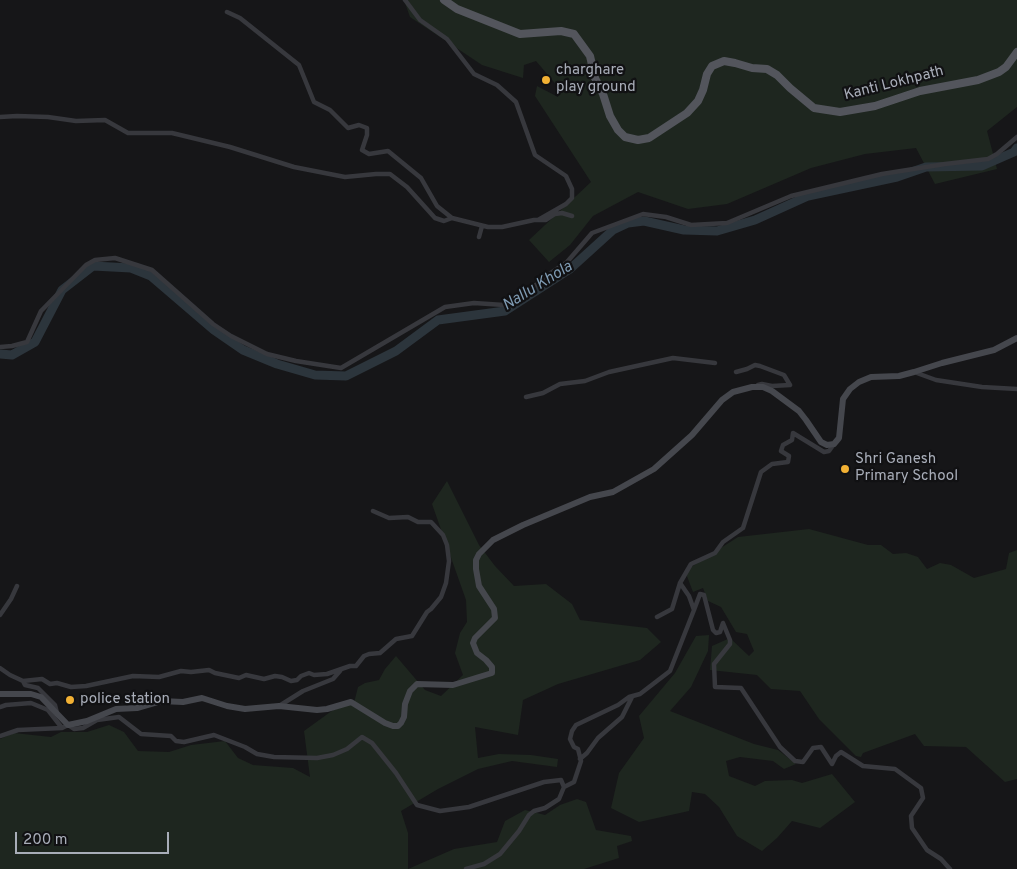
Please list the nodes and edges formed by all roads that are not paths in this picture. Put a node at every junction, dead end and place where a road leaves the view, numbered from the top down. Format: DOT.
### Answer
graph roads {
  1 [pos="405,0"];
  2 [pos="444,0"];
  3 [pos="227,12"];
  4 [pos="1017,52"];
  5 [pos="0,117"];
  6 [pos="1017,137"];
  7 [pos="572,216"];
  8 [pos="452,218"];
  9 [pos="538,220"];
  10 [pos="482,226"];
  11 [pos="479,238"];
  12 [pos="1017,338"];
  13 [pos="0,347"];
  14 [pos="715,363"];
  15 [pos="736,372"];
  16 [pos="914,372"];
  17 [pos="752,387"];
  18 [pos="1017,389"];
  19 [pos="526,397"];
  20 [pos="834,444"];
  21 [pos="374,511"];
  22 [pos="680,583"];
  23 [pos="17,586"];
  24 [pos="694,610"];
  25 [pos="0,615"];
  26 [pos="657,617"];
  27 [pos="0,668"];
  28 [pos="340,670"];
  29 [pos="23,681"];
  30 [pos="0,694"];
  31 [pos="632,697"];
  32 [pos="279,706"];
  33 [pos="0,708"];
  34 [pos="57,712"];
  35 [pos="65,727"];
  36 [pos="0,736"];
  37 [pos="580,758"];
  38 [pos="564,787"];
  39 [pos="466,869"];
  40 [pos="950,869"];
  1 -- 9 [label="street"];
  2 -- 4 [label="main road, Kanti Lokhpath"];
  3 -- 8 [label="street"];
  5 -- 8 [label="street"];
  6 -- 13 [label="street"];
  7 -- 9 [label="street"];
  8 -- 10 [label="street"];
  9 -- 10 [label="street"];
  10 -- 11 [label="street"];
  12 -- 16 [label="main road"];
  14 -- 19 [label="street"];
  15 -- 17 [label="street"];
  16 -- 18 [label="street"];
  16 -- 20 [label="main road"];
  17 -- 20 [label="main road"];
  17 -- 32 [label="main road"];
  20 -- 22 [label="street"];
  21 -- 28 [label="street"];
  22 -- 24 [label="street"];
  22 -- 26 [label="street"];
  23 -- 25 [label="street"];
  24 -- 31 [label="street"];
  24 -- 40 [label="street"];
  27 -- 29 [label="street"];
  28 -- 29 [label="street"];
  28 -- 32 [label="street"];
  29 -- 34 [label="street"];
  30 -- 34 [label="main road"];
  31 -- 37 [label="street"];
  31 -- 37 [label="street"];
  32 -- 35 [label="main road"];
  33 -- 35 [label="street"];
  34 -- 35 [label="main road"];
  35 -- 36 [label="street"];
  35 -- 38 [label="street"];
  37 -- 38 [label="street"];
  38 -- 39 [label="street"];
}
